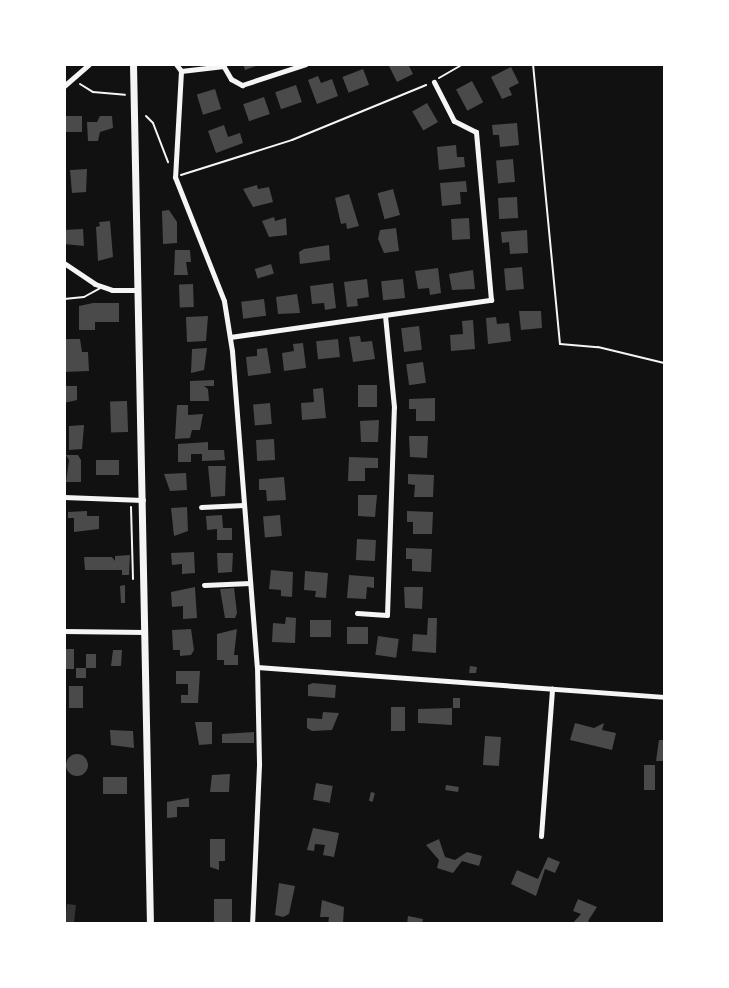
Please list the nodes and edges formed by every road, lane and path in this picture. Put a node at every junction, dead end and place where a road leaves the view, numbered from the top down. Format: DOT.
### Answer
graph roads {
  1 [pos="89,64"];
  2 [pos="133,64"];
  3 [pos="176,64"];
  4 [pos="306,64"];
  5 [pos="463,64"];
  6 [pos="533,64"];
  7 [pos="224,66"];
  8 [pos="181,70"];
  9 [pos="75,80"];
  10 [pos="434,81"];
  11 [pos="64,86"];
  12 [pos="134,94"];
  13 [pos="146,116"];
  14 [pos="175,177"];
  15 [pos="64,263"];
  16 [pos="103,287"];
  17 [pos="137,290"];
  18 [pos="64,298"];
  19 [pos="385,315"];
  20 [pos="230,337"];
  21 [pos="664,363"];
  22 [pos="64,497"];
  23 [pos="143,500"];
  24 [pos="244,505"];
  25 [pos="201,507"];
  26 [pos="250,583"];
  27 [pos="204,585"];
  28 [pos="357,613"];
  29 [pos="64,631"];
  30 [pos="145,632"];
  31 [pos="257,667"];
  32 [pos="552,688"];
  33 [pos="664,696"];
  34 [pos="542,836"];
  35 [pos="150,924"];
  36 [pos="252,924"];
  1 -- 9 [label="street"];
  2 -- 12 [label="street"];
  3 -- 8 [label="street"];
  4 -- 7 [label="street"];
  5 -- 10 [label="path"];
  6 -- 21 [label="path"];
  7 -- 8 [label="street"];
  8 -- 14 [label="street"];
  9 -- 11 [label="street"];
  9 -- 12 [label="path"];
  10 -- 14 [label="path"];
  10 -- 19 [label="street"];
  12 -- 17 [label="street"];
  13 -- 14 [label="path"];
  14 -- 20 [label="street"];
  15 -- 16 [label="street"];
  16 -- 17 [label="street"];
  16 -- 18 [label="lane"];
  17 -- 23 [label="street"];
  19 -- 20 [label="street"];
  19 -- 28 [label="street"];
  20 -- 24 [label="street"];
  22 -- 23 [label="street"];
  23 -- 30 [label="street"];
  24 -- 25 [label="street"];
  24 -- 26 [label="street"];
  26 -- 27 [label="street"];
  26 -- 31 [label="street"];
  29 -- 30 [label="street"];
  30 -- 35 [label="street"];
  31 -- 32 [label="street"];
  31 -- 36 [label="street"];
  32 -- 33 [label="street"];
  32 -- 34 [label="street"];
}
